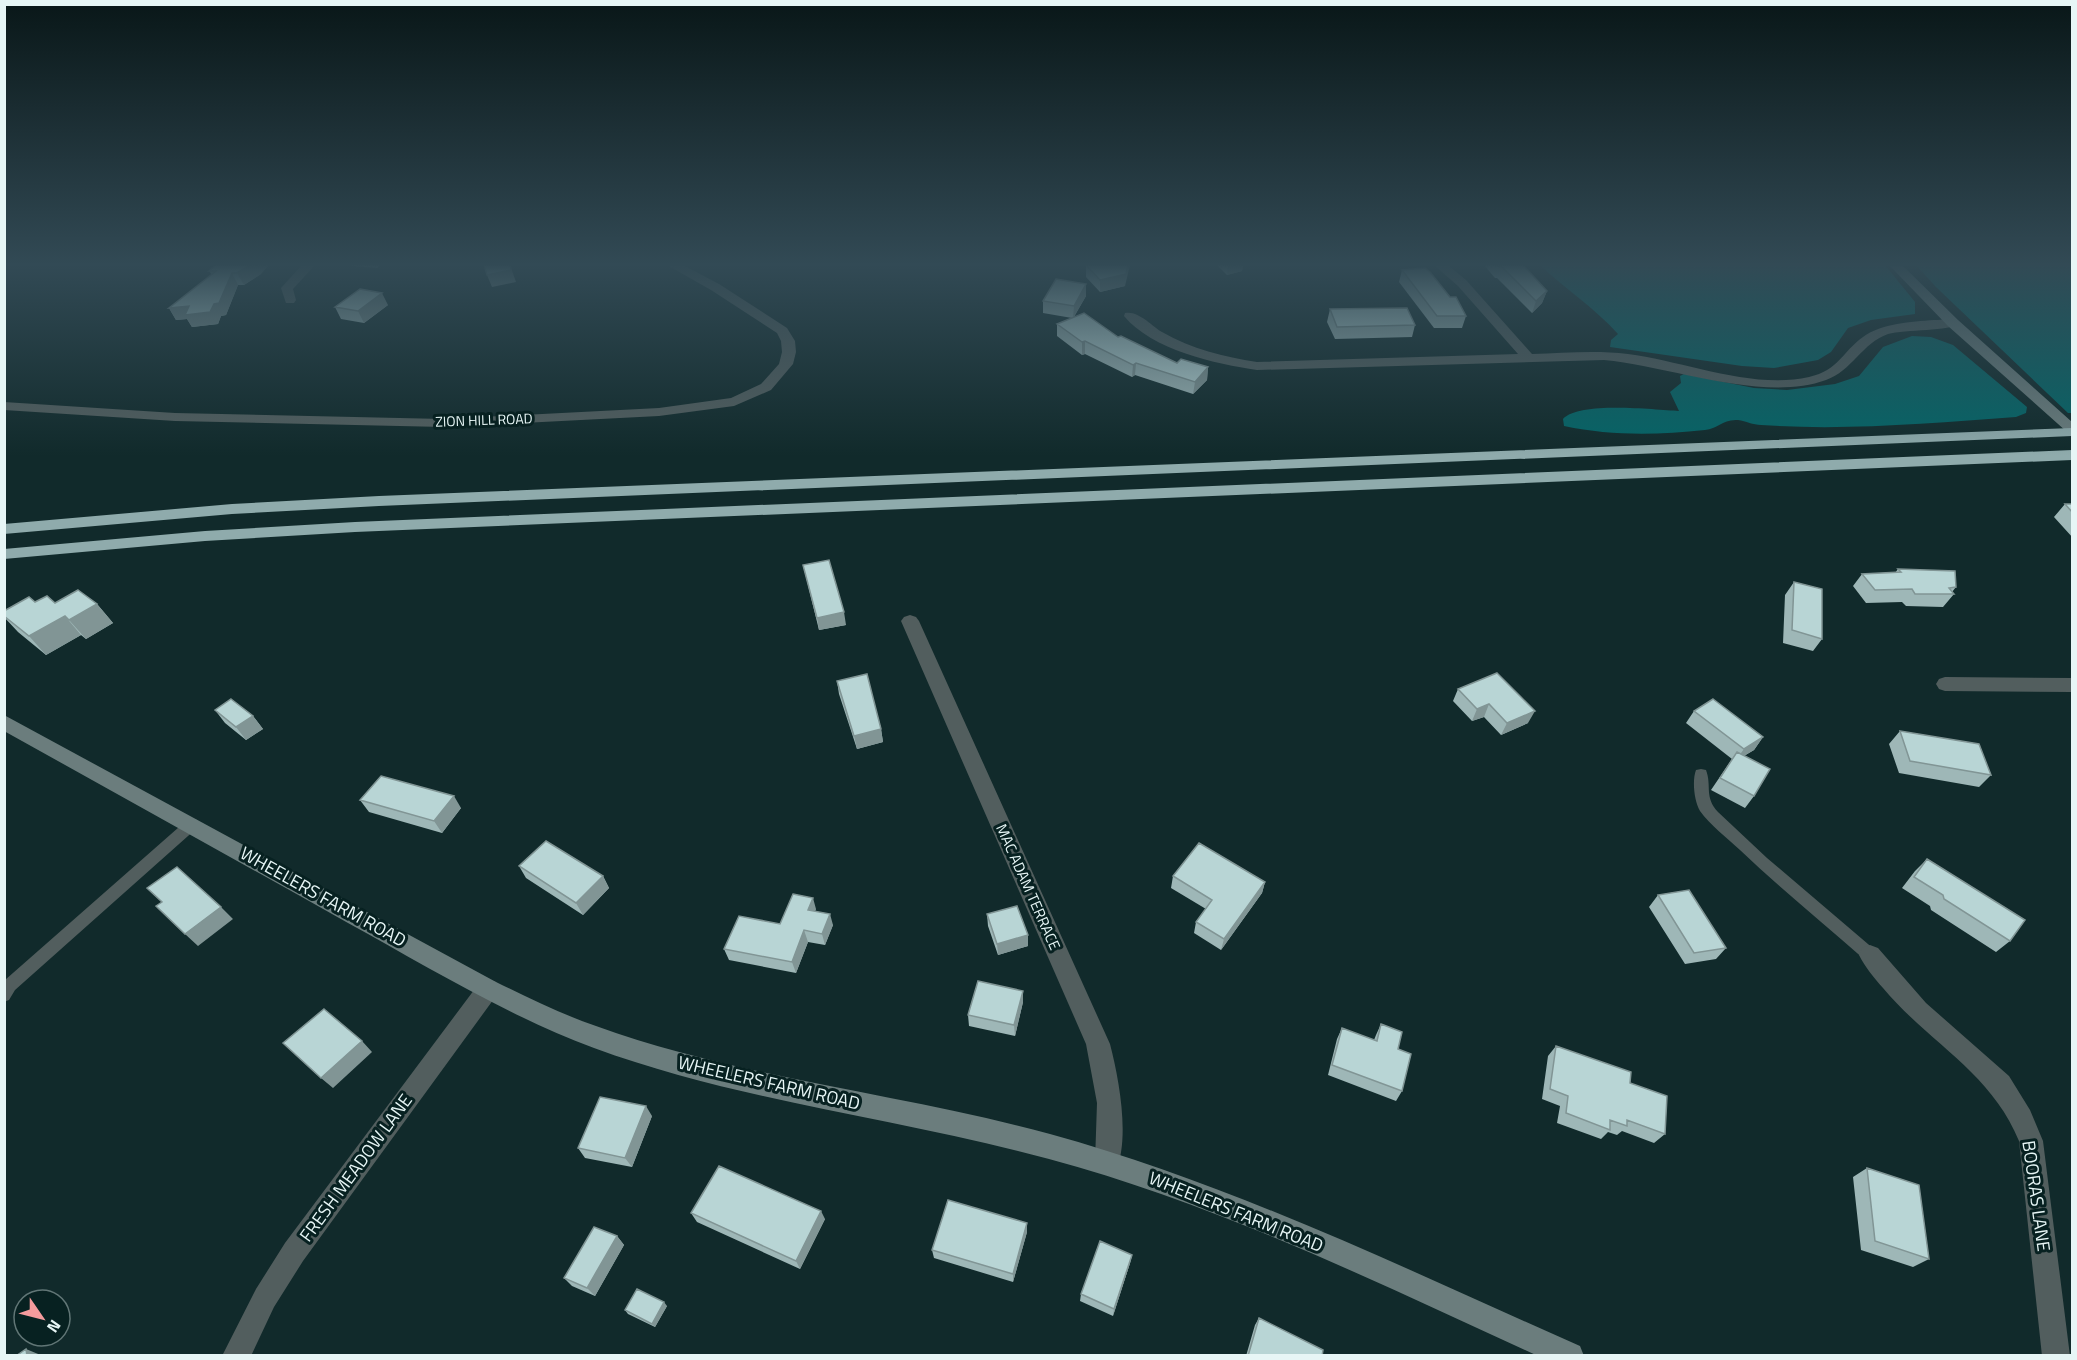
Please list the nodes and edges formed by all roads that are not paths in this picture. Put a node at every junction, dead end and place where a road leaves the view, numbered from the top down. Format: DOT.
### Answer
graph roads {
  1 [pos="778,328"];
  2 [pos="1148,328"];
  3 [pos="1502,328"];
  4 [pos="1899,328"];
  5 [pos="1959,328"];
  6 [pos="1527,357"];
  7 [pos="4,406"];
  8 [pos="2073,430"];
  9 [pos="2073,455"];
  10 [pos="4,529"];
  11 [pos="4,554"];
  12 [pos="910,621"];
  13 [pos="1945,684"];
  14 [pos="2073,685"];
  15 [pos="4,722"];
  16 [pos="1701,774"];
  17 [pos="192,824"];
  18 [pos="1870,955"];
  19 [pos="488,989"];
  20 [pos="4,995"];
  21 [pos="1107,1162"];
  22 [pos="236,1356"];
  23 [pos="1570,1356"];
  24 [pos="2056,1356"];
  1 -- 7 [label="street, ZION HILL ROAD"];
  2 -- 6 [label="street"];
  3 -- 6 [label="street"];
  4 -- 6 [label="street"];
  5 -- 8 [label="main road"];
  8 -- 10 [label="highway"];
  9 -- 11 [label="highway"];
  12 -- 21 [label="street, MAC ADAM TERRACE"];
  13 -- 14 [label="street"];
  15 -- 17 [label="main road, WHEELERS FARM ROAD"];
  16 -- 18 [label="lane"];
  17 -- 19 [label="main road, WHEELERS FARM ROAD"];
  17 -- 20 [label="lane"];
  18 -- 24 [label="street, BOORAS LANE"];
  19 -- 21 [label="main road, WHEELERS FARM ROAD"];
  19 -- 22 [label="street, FRESH MEADOW LANE"];
  21 -- 23 [label="main road, WHEELERS FARM ROAD"];
}
